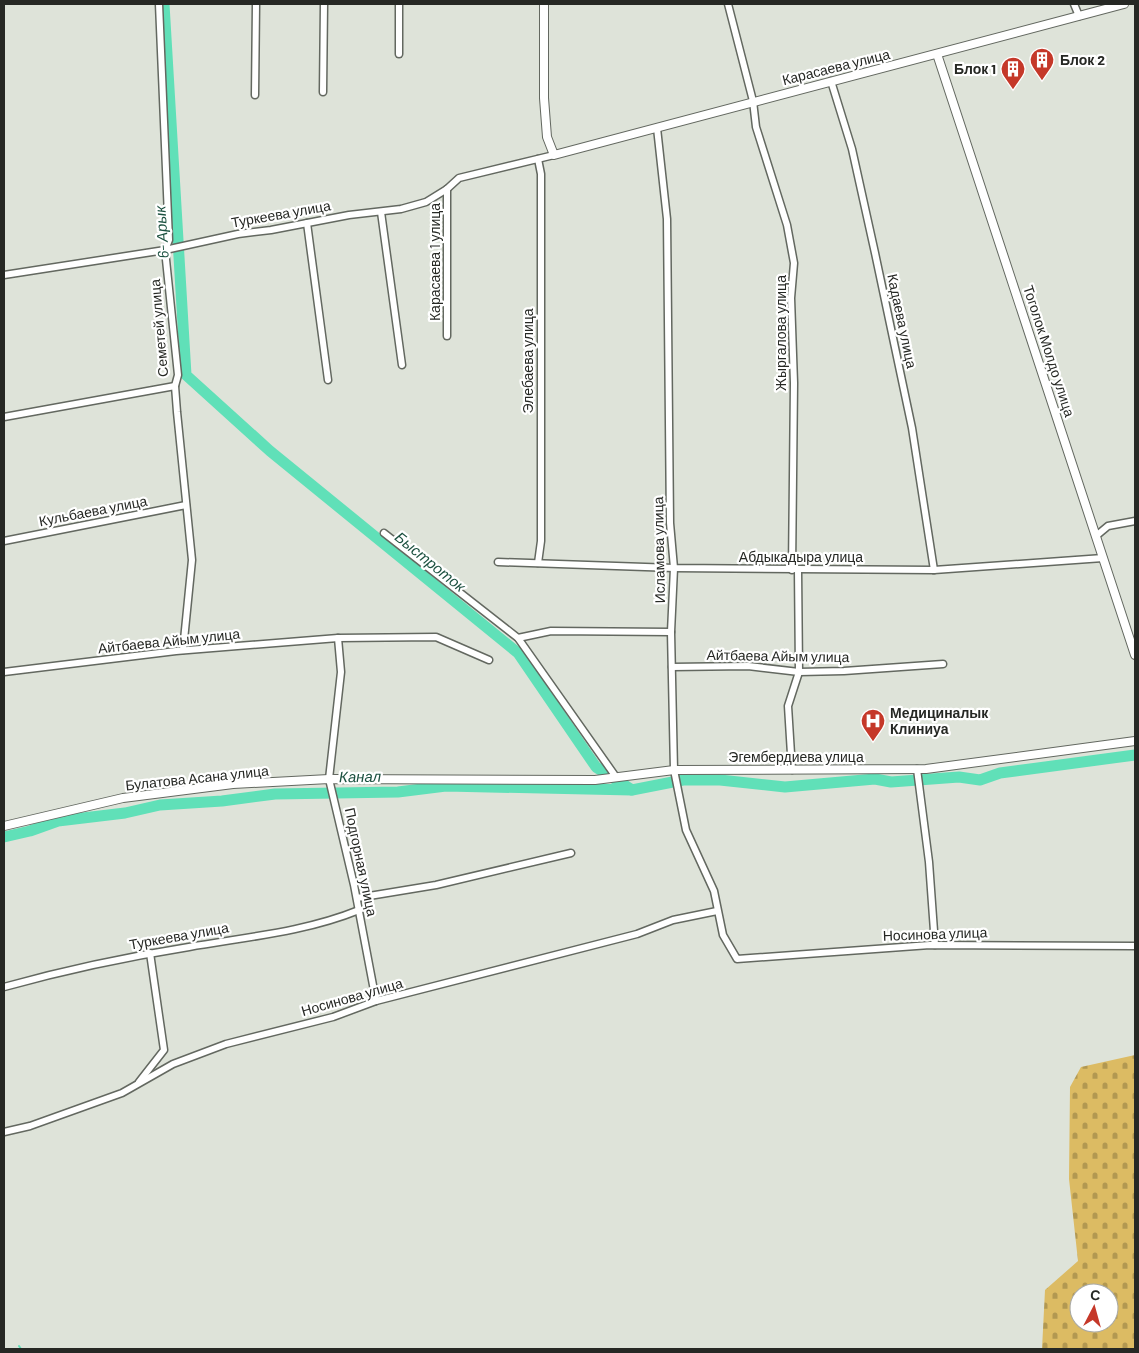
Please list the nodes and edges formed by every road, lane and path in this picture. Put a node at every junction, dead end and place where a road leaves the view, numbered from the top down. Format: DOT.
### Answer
graph roads {
  1 [pos="159,4"];
  2 [pos="256,4"];
  3 [pos="324,4"];
  4 [pos="399,4"];
  5 [pos="544,4"];
  6 [pos="728,4"];
  7 [pos="1074,4"];
  8 [pos="1124,4"];
  9 [pos="1079,16"];
  10 [pos="399,54"];
  11 [pos="937,54"];
  12 [pos="831,81"];
  13 [pos="323,92"];
  14 [pos="255,95"];
  15 [pos="753,101"];
  16 [pos="657,128"];
  17 [pos="554,155"];
  18 [pos="538,159"];
  19 [pos="447,189"];
  20 [pos="381,212"];
  21 [pos="307,223"];
  22 [pos="165,250"];
  23 [pos="4,275"];
  24 [pos="447,336"];
  25 [pos="402,365"];
  26 [pos="328,380"];
  27 [pos="176,386"];
  28 [pos="4,417"];
  29 [pos="186,505"];
  30 [pos="1135,521"];
  31 [pos="384,533"];
  32 [pos="1096,536"];
  33 [pos="4,541"];
  34 [pos="1103,558"];
  35 [pos="498,562"];
  36 [pos="538,563"];
  37 [pos="674,568"];
  38 [pos="795,570"];
  39 [pos="934,570"];
  40 [pos="671,632"];
  41 [pos="338,638"];
  42 [pos="518,638"];
  43 [pos="183,650"];
  44 [pos="1135,655"];
  45 [pos="489,660"];
  46 [pos="943,664"];
  47 [pos="672,667"];
  48 [pos="4,672"];
  49 [pos="799,672"];
  50 [pos="1135,741"];
  51 [pos="917,769"];
  52 [pos="674,770"];
  53 [pos="792,770"];
  54 [pos="616,777"];
  55 [pos="456,778"];
  56 [pos="329,779"];
  57 [pos="4,826"];
  58 [pos="571,853"];
  59 [pos="356,898"];
  60 [pos="359,910"];
  61 [pos="717,911"];
  62 [pos="935,945"];
  63 [pos="1135,946"];
  64 [pos="150,953"];
  65 [pos="737,959"];
  66 [pos="4,987"];
  67 [pos="376,1001"];
  68 [pos="137,1084"];
  69 [pos="4,1132"];
  1 -- 22 [label="street, Семетей улица"];
  2 -- 14 [label="street"];
  3 -- 13 [label="street"];
  4 -- 10 [label="street"];
  5 -- 17 [label="street"];
  6 -- 15 [label="street, Жыргалова улица"];
  7 -- 9 [label="street"];
  8 -- 9 [label="street, Карасаева улица"];
  9 -- 11 [label="street, Карасаева улица"];
  11 -- 12 [label="street, Карасаева улица"];
  11 -- 32 [label="street, Тоголок Молдо улица"];
  12 -- 15 [label="street, Карасаева улица"];
  12 -- 39 [label="street, Кадаева улица"];
  15 -- 16 [label="street, Карасаева улица"];
  15 -- 38 [label="street, Жыргалова улица"];
  16 -- 17 [label="street, Карасаева улица"];
  16 -- 37 [label="street, Исламова улица"];
  17 -- 18 [label="street, Туркеева улица"];
  18 -- 19 [label="street, Туркеева улица"];
  18 -- 36 [label="street, Элебаева улица"];
  19 -- 20 [label="street, Туркеева улица"];
  19 -- 24 [label="street, Карасаева 1 улица"];
  20 -- 21 [label="street, Туркеева улица"];
  20 -- 25 [label="street"];
  21 -- 22 [label="street, Туркеева улица"];
  21 -- 26 [label="street"];
  22 -- 23 [label="street, Туркеева улица"];
  22 -- 27 [label="street, Семетей улица"];
  27 -- 28 [label="street"];
  27 -- 29 [label="street, Семетей улица"];
  29 -- 33 [label="street, Кульбаева улица"];
  29 -- 43 [label="street, Семетей улица"];
  30 -- 32 [label="street"];
  31 -- 42 [label="street"];
  32 -- 34 [label="street, Тоголок Молдо улица"];
  34 -- 39 [label="street, Абдыкадыра улица"];
  34 -- 44 [label="street, Тоголок Молдо улица"];
  35 -- 36 [label="street, Абдыкадыра улица"];
  36 -- 37 [label="street, Абдыкадыра улица"];
  37 -- 38 [label="street, Абдыкадыра улица"];
  37 -- 40 [label="street, Исламова улица"];
  38 -- 39 [label="street, Абдыкадыра улица"];
  38 -- 49 [label="street, Жыргалова улица"];
  40 -- 42 [label="street"];
  40 -- 47 [label="street, Исламова улица"];
  41 -- 43 [label="street, Айтбаева Айым улица"];
  41 -- 45 [label="street, Айтбаева Айым улица"];
  41 -- 56 [label="street, Подгорная улица"];
  42 -- 54 [label="street"];
  43 -- 48 [label="street, Айтбаева Айым улица"];
  46 -- 49 [label="street, Айтбаева Айым улица"];
  47 -- 49 [label="street, Айтбаева Айым улица"];
  47 -- 52 [label="street, Исламова улица"];
  49 -- 53 [label="street, Жыргалова улица"];
  50 -- 51 [label="street, Эгембердиева улица"];
  51 -- 53 [label="street, Эгембердиева улица"];
  51 -- 62 [label="street"];
  52 -- 53 [label="street, Эгембердиева улица"];
  52 -- 54 [label="street, Эгембердиева улица"];
  52 -- 61 [label="street, Исламова улица"];
  54 -- 55 [label="street, Эгембердиева улица"];
  55 -- 56 [label="street, Булатова Асана улица"];
  56 -- 57 [label="street, Булатова Асана улица"];
  56 -- 59 [label="street, Подгорная улица"];
  58 -- 59 [label="street"];
  59 -- 60 [label="street, Подгорная улица"];
  60 -- 64 [label="street, Туркеева улица"];
  60 -- 67 [label="street, Подгорная улица"];
  61 -- 65 [label="street, Исламова улица"];
  61 -- 67 [label="street, Носинова улица"];
  62 -- 63 [label="street, Носинова улица"];
  62 -- 65 [label="street, Носинова улица"];
  64 -- 66 [label="street, Туркеева улица"];
  64 -- 68 [label="street"];
  67 -- 68 [label="street, Носинова улица"];
  68 -- 69 [label="street, Носинова улица"];
}
